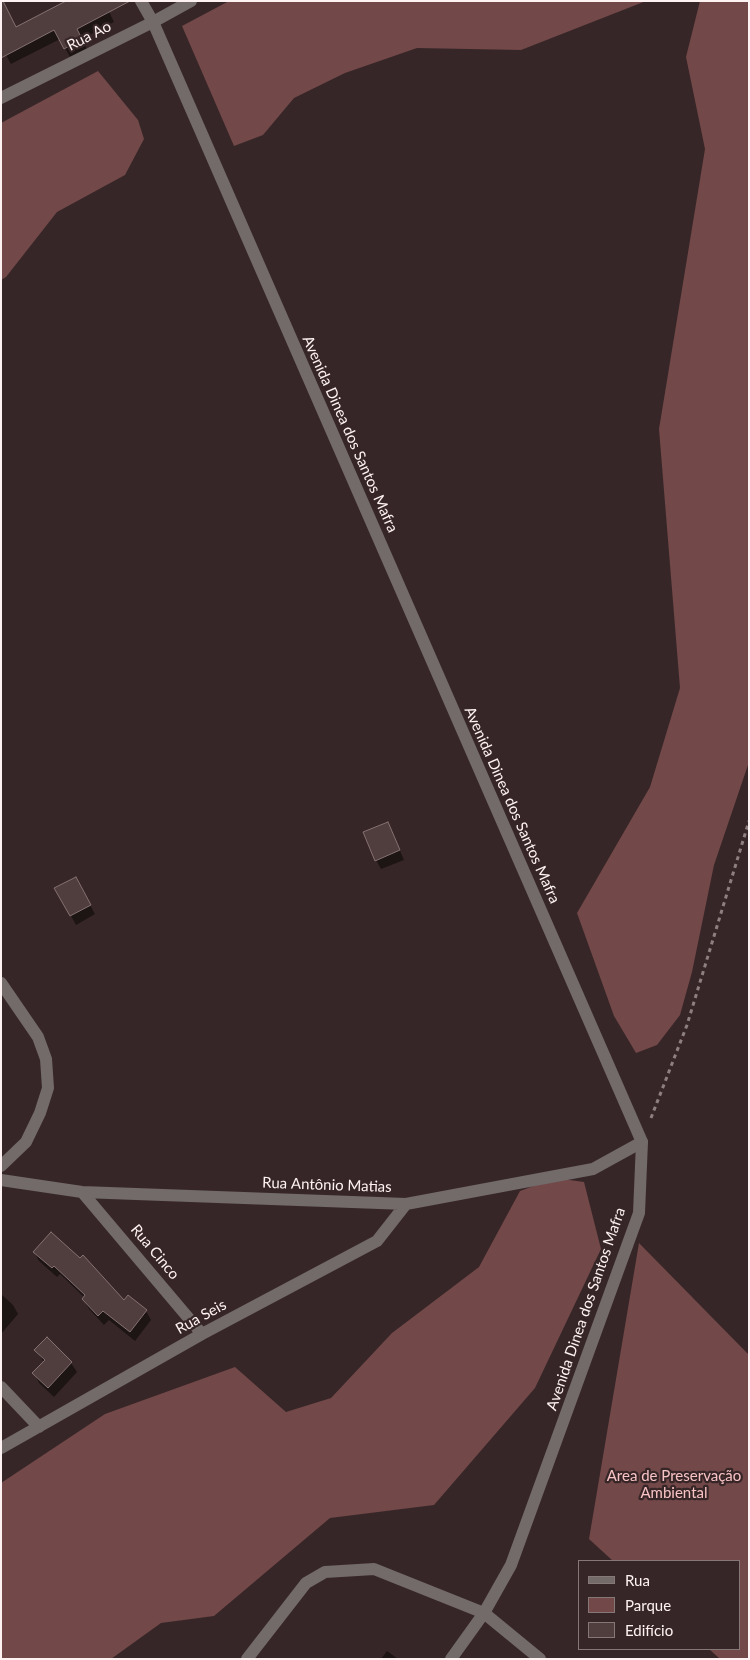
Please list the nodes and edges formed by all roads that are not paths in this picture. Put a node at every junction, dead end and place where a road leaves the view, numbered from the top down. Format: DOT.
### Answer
graph roads {
  1 [pos="141,1"];
  2 [pos="192,1"];
  3 [pos="153,22"];
  4 [pos="1,98"];
  5 [pos="1,983"];
  6 [pos="642,1142"];
  7 [pos="1,1166"];
  8 [pos="1,1180"];
  9 [pos="82,1192"];
  10 [pos="406,1204"];
  11 [pos="202,1334"];
  12 [pos="1,1387"];
  13 [pos="39,1427"];
  14 [pos="1,1448"];
  15 [pos="484,1613"];
  16 [pos="246,1659"];
  17 [pos="451,1659"];
  18 [pos="540,1659"];
  1 -- 3 [label="street, Avenida Dinea dos Santos Mafra"];
  2 -- 3 [label="street, Rua Ao"];
  3 -- 4 [label="street, Rua Ao"];
  3 -- 6 [label="street, Avenida Dinea dos Santos Mafra"];
  5 -- 7 [label="street"];
  6 -- 10 [label="street, Rua Antônio Matias"];
  6 -- 15 [label="street, Avenida Dinea dos Santos Mafra"];
  8 -- 9 [label="street, Rua Antônio Matias"];
  9 -- 10 [label="street, Rua Antônio Matias"];
  9 -- 11 [label="street, Rua Cinco"];
  10 -- 11 [label="street, Rua Seis"];
  11 -- 13 [label="street, Rua Seis"];
  12 -- 13 [label="street"];
  13 -- 14 [label="street, Rua Seis"];
  15 -- 16 [label="street"];
  15 -- 17 [label="street, Avenida Dinea dos Santos Mafra"];
  15 -- 18 [label="street"];
}
